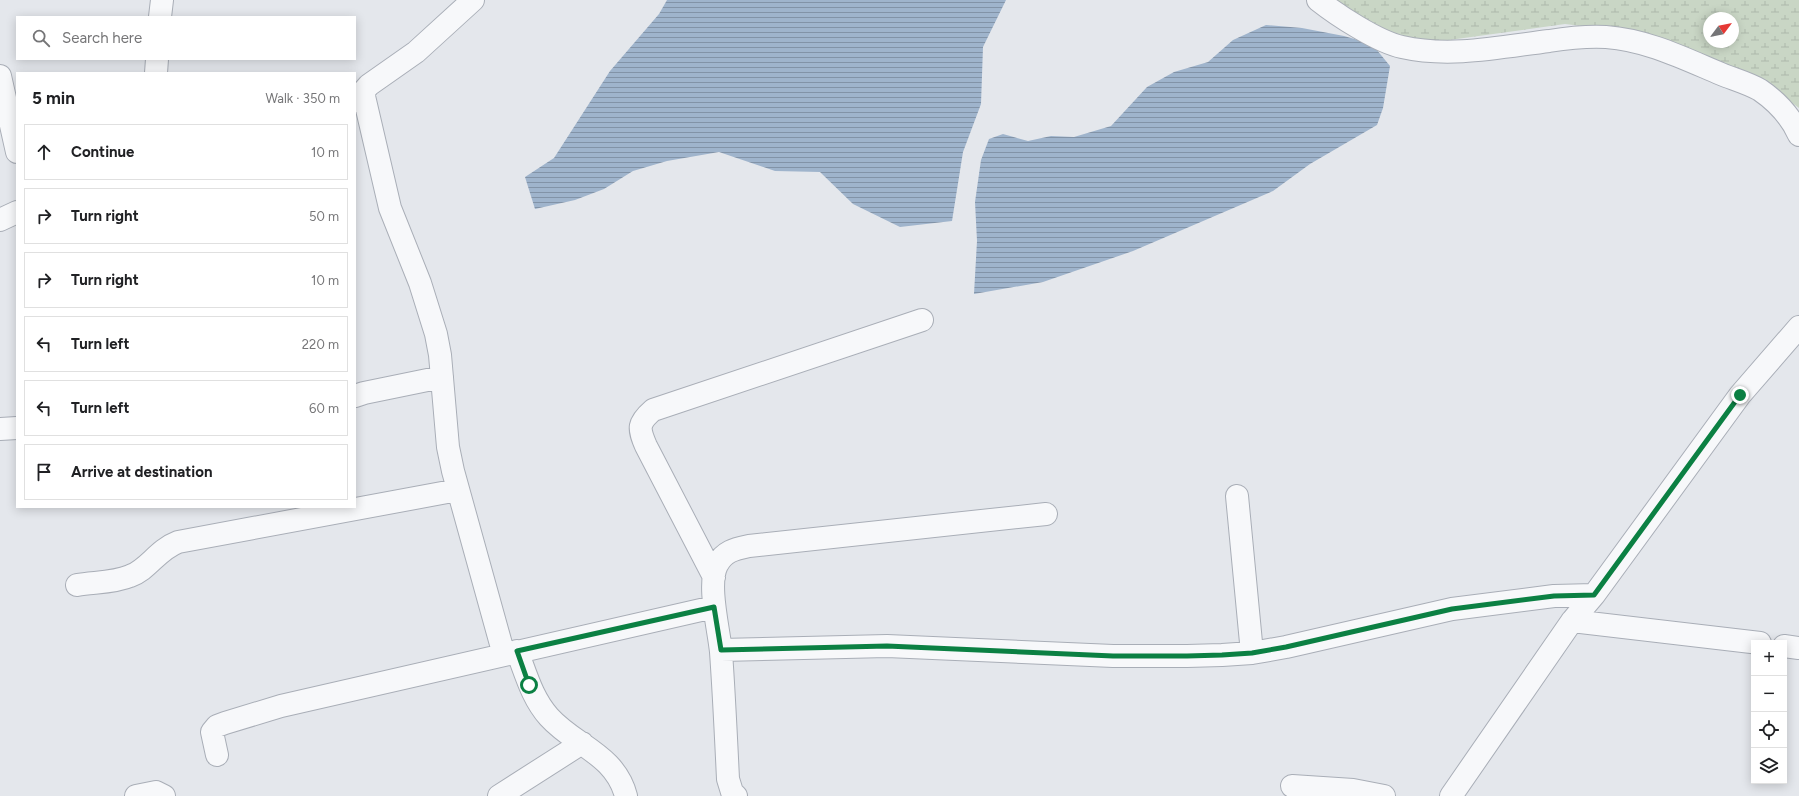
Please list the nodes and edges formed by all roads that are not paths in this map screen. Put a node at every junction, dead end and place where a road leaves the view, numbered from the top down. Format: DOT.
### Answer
graph roads {
  1 [pos="162,0"];
  2 [pos="473,0"];
  3 [pos="1318,0"];
  4 [pos="160,16"];
  5 [pos="157,60"];
  6 [pos="156,72"];
  7 [pos="0,76"];
  8 [pos="359,96"];
  9 [pos="1799,135"];
  10 [pos="16,148"];
  11 [pos="16,212"];
  12 [pos="0,220"];
  13 [pos="922,320"];
  14 [pos="1799,327"];
  15 [pos="442,377"];
  16 [pos="356,396"];
  17 [pos="16,428"];
  18 [pos="0,429"];
  19 [pos="458,490"];
  20 [pos="1237,496"];
  21 [pos="1046,514"];
  22 [pos="714,578"];
  23 [pos="76,585"];
  24 [pos="1594,595"];
  25 [pos="714,607"];
  26 [pos="1572,621"];
  27 [pos="1751,642"];
  28 [pos="1787,646"];
  29 [pos="1799,648"];
  30 [pos="721,650"];
  31 [pos="510,653"];
  32 [pos="1252,653"];
  33 [pos="582,743"];
  34 [pos="217,755"];
  35 [pos="1292,786"];
  36 [pos="136,796"];
  37 [pos="164,796"];
  38 [pos="500,796"];
  39 [pos="626,796"];
  40 [pos="736,796"];
  41 [pos="1384,796"];
  42 [pos="1451,796"];
  1 -- 4 [label="street"];
  2 -- 8 [label="street"];
  3 -- 9 [label="street"];
  5 -- 6 [label="street"];
  7 -- 10 [label="street"];
  8 -- 15 [label="street"];
  11 -- 12 [label="street"];
  13 -- 22 [label="street"];
  14 -- 24 [label="street"];
  15 -- 16 [label="street"];
  15 -- 19 [label="street"];
  17 -- 18 [label="street"];
  19 -- 23 [label="street"];
  19 -- 31 [label="street"];
  20 -- 32 [label="street"];
  21 -- 22 [label="street"];
  22 -- 25 [label="street"];
  24 -- 26 [label="street"];
  24 -- 32 [label="street"];
  25 -- 30 [label="street"];
  25 -- 31 [label="street"];
  26 -- 27 [label="street"];
  26 -- 42 [label="street"];
  28 -- 29 [label="street"];
  30 -- 32 [label="street"];
  30 -- 40 [label="street"];
  31 -- 33 [label="street"];
  31 -- 34 [label="street"];
  33 -- 38 [label="street"];
  33 -- 39 [label="street"];
  35 -- 41 [label="street"];
  36 -- 37 [label="street"];
}
